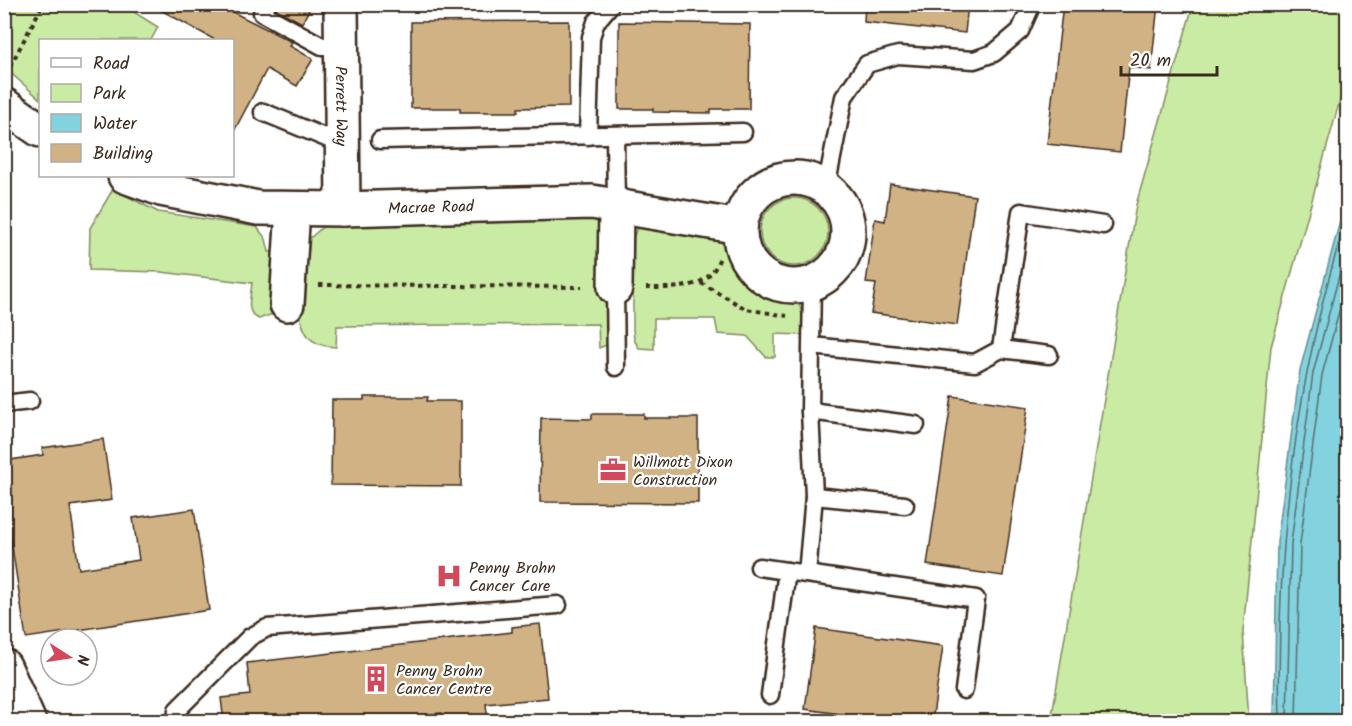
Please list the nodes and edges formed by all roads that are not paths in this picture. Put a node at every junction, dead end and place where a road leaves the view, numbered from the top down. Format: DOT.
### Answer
graph roads {
  1 [pos="267,4"];
  2 [pos="341,4"];
  3 [pos="611,4"];
  4 [pos="1032,4"];
  5 [pos="341,46"];
  6 [pos="263,112"];
  7 [pos="7,113"];
  8 [pos="39,129"];
  9 [pos="743,132"];
  10 [pos="615,135"];
  11 [pos="588,136"];
  12 [pos="380,140"];
  13 [pos="341,144"];
  14 [pos="127,177"];
  15 [pos="826,188"];
  16 [pos="616,204"];
  17 [pos="293,209"];
  18 [pos="343,209"];
  19 [pos="732,225"];
  20 [pos="1103,225"];
  21 [pos="812,284"];
  22 [pos="615,288"];
  23 [pos="288,294"];
  24 [pos="812,346"];
  25 [pos="1001,349"];
  26 [pos="1049,355"];
  27 [pos="616,367"];
  28 [pos="30,401"];
  29 [pos="4,404"];
  30 [pos="810,411"];
  31 [pos="916,425"];
  32 [pos="814,496"];
  33 [pos="905,506"];
  34 [pos="759,567"];
  35 [pos="787,571"];
  36 [pos="807,574"];
  37 [pos="558,605"];
  38 [pos="4,666"];
  39 [pos="964,690"];
  40 [pos="770,695"];
  41 [pos="28,722"];
  42 [pos="176,722"];
  1 -- 5 [label="lane"];
  2 -- 5 [label="street, Perrett Way"];
  3 -- 11 [label="lane"];
  4 -- 15 [label="lane"];
  5 -- 13 [label="street, Perrett Way"];
  6 -- 13 [label="lane"];
  7 -- 8 [label="street"];
  9 -- 10 [label="lane"];
  10 -- 11 [label="lane"];
  10 -- 16 [label="lane"];
  11 -- 12 [label="lane"];
  13 -- 18 [label="street, Perrett Way"];
  14 -- 17 [label="street, Macrae Road"];
  15 -- 19 [label="street"];
  15 -- 21 [label="street"];
  16 -- 18 [label="street, Macrae Road"];
  16 -- 19 [label="street, Macrae Road"];
  16 -- 22 [label="street"];
  17 -- 18 [label="street, Macrae Road"];
  17 -- 23 [label="street"];
  19 -- 21 [label="street"];
  20 -- 25 [label="lane"];
  21 -- 24 [label="lane"];
  22 -- 27 [label="lane"];
  24 -- 25 [label="lane"];
  24 -- 30 [label="lane"];
  25 -- 26 [label="lane"];
  28 -- 29 [label="lane"];
  30 -- 31 [label="lane"];
  30 -- 32 [label="lane"];
  32 -- 33 [label="lane"];
  32 -- 36 [label="lane"];
  34 -- 35 [label="lane"];
  35 -- 36 [label="lane"];
  35 -- 40 [label="lane"];
  36 -- 39 [label="lane"];
  37 -- 42 [label="lane"];
  38 -- 41 [label="street"];
}
